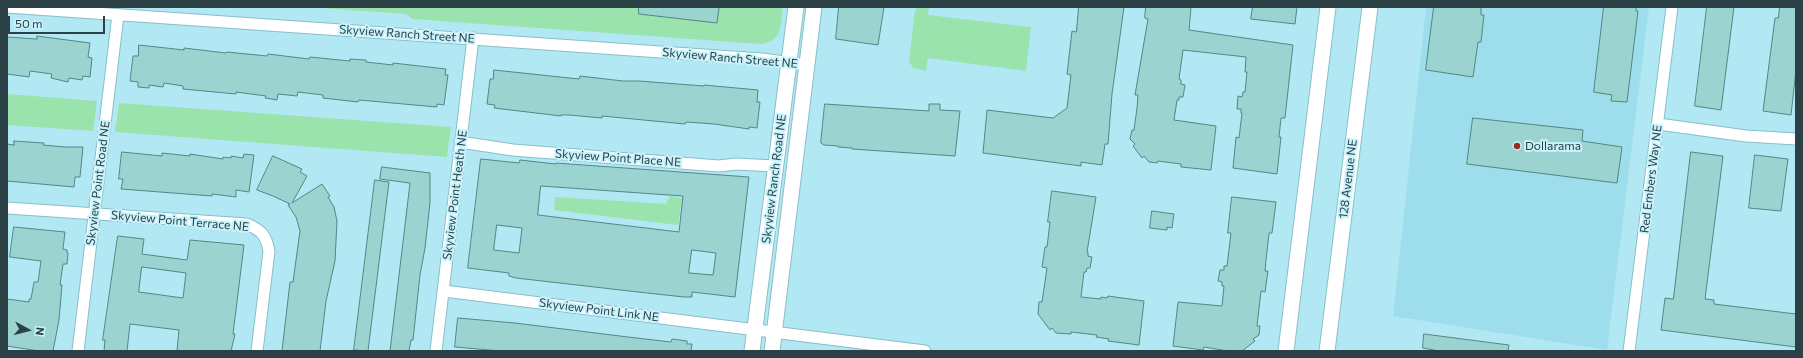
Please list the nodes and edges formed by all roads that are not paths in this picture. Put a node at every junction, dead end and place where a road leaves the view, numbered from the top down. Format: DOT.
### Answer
graph roads {
  1 [pos="7,7"];
  2 [pos="796,7"];
  3 [pos="814,7"];
  4 [pos="1328,7"];
  5 [pos="1370,7"];
  6 [pos="1672,7"];
  7 [pos="118,15"];
  8 [pos="473,38"];
  9 [pos="788,64"];
  10 [pos="807,65"];
  11 [pos="1658,124"];
  12 [pos="1796,138"];
  13 [pos="460,142"];
  14 [pos="775,166"];
  15 [pos="7,208"];
  16 [pos="95,214"];
  17 [pos="444,291"];
  18 [pos="755,330"];
  19 [pos="774,332"];
  20 [pos="78,351"];
  21 [pos="257,351"];
  22 [pos="436,351"];
  23 [pos="752,351"];
  24 [pos="772,351"];
  25 [pos="925,351"];
  26 [pos="1286,351"];
  27 [pos="1327,351"];
  28 [pos="1629,351"];
  1 -- 7 [label="street, Skyview Ranch Street NE"];
  2 -- 9 [label="street, Skyview Ranch Road NE"];
  3 -- 10 [label="street, Skyview Ranch Road NE"];
  4 -- 26 [label="street"];
  5 -- 27 [label="street, 128 Avenue NE"];
  6 -- 11 [label="street, Red Embers Way NE"];
  7 -- 8 [label="street, Skyview Ranch Street NE"];
  7 -- 16 [label="street, Skyview Point Road NE"];
  8 -- 9 [label="street, Skyview Ranch Street NE"];
  8 -- 13 [label="street, Skyview Point Heath NE"];
  9 -- 10 [label="street, Skyview Ranch Street NE"];
  9 -- 14 [label="street, Skyview Ranch Road NE"];
  10 -- 19 [label="street, Skyview Ranch Road NE"];
  11 -- 12 [label="street"];
  11 -- 28 [label="street, Red Embers Way NE"];
  13 -- 14 [label="street, Skyview Point Place NE"];
  13 -- 17 [label="street, Skyview Point Heath NE"];
  14 -- 18 [label="street, Skyview Ranch Road NE"];
  15 -- 16 [label="street, Skyview Point Terrace NE"];
  16 -- 20 [label="street, Skyview Point Road NE"];
  16 -- 21 [label="street, Skyview Point Terrace NE"];
  17 -- 18 [label="street, Skyview Point Link NE"];
  17 -- 22 [label="street, Skyview Point Heath NE"];
  18 -- 19 [label="street, Skyview Point Link NE"];
  18 -- 23 [label="street, Skyview Ranch Road NE"];
  19 -- 24 [label="street, Skyview Ranch Road NE"];
  19 -- 25 [label="street, Skyview Point Link NE"];
}
